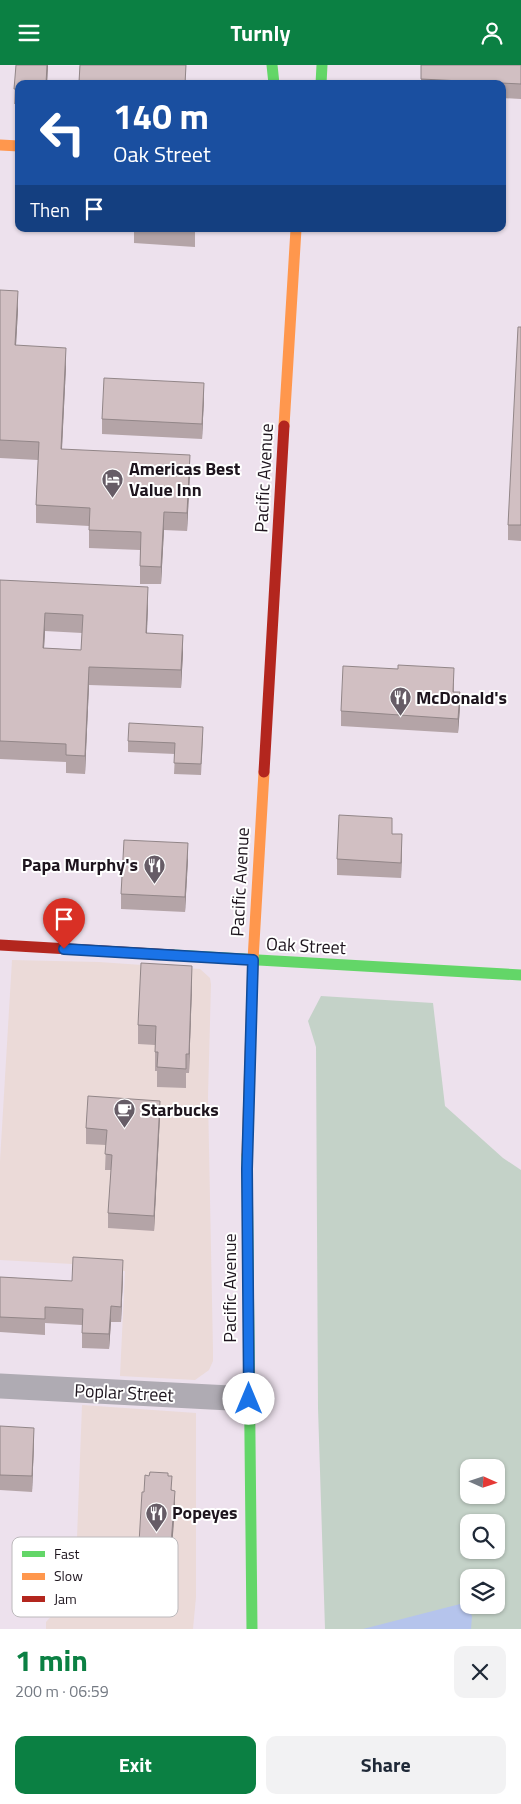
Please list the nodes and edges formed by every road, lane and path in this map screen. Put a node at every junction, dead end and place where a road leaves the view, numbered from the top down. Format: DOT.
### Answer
graph roads {
  1 [pos="272,65"];
  2 [pos="322,65"];
  3 [pos="274,80"];
  4 [pos="321,80"];
  5 [pos="0,145"];
  6 [pos="15,146"];
  7 [pos="296,232"];
  8 [pos="0,945"];
  9 [pos="253,960"];
  10 [pos="521,975"];
  11 [pos="0,1386"];
  12 [pos="249,1399"];
  13 [pos="252,1629"];
  1 -- 3 [label="main road"];
  2 -- 4 [label="main road"];
  5 -- 6 [label="main road"];
  7 -- 9 [label="main road, Pacific Avenue"];
  8 -- 9 [label="main road, Oak Street"];
  9 -- 10 [label="main road, Oak Street"];
  9 -- 12 [label="main road, Pacific Avenue"];
  11 -- 12 [label="street, Poplar Street"];
  12 -- 13 [label="main road, Pacific Avenue"];
}
